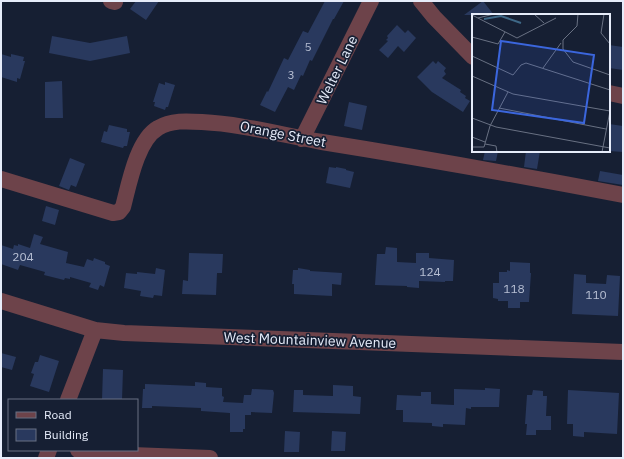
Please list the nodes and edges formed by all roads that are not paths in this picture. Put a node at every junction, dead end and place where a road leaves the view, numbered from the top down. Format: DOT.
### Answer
graph roads {
  1 [pos="371,1"];
  2 [pos="421,1"];
  3 [pos="472,56"];
  4 [pos="610,93"];
  5 [pos="623,96"];
  6 [pos="302,139"];
  7 [pos="1,179"];
  8 [pos="623,195"];
  9 [pos="1,301"];
  10 [pos="95,330"];
  11 [pos="623,352"];
  12 [pos="68,399"];
  13 [pos="85,451"];
  14 [pos="210,458"];
  1 -- 6 [label="street, Welter Lane"];
  2 -- 3 [label="street"];
  4 -- 5 [label="street"];
  6 -- 7 [label="street, Orange Street"];
  6 -- 8 [label="street, Orange Street"];
  9 -- 10 [label="street, West Mountainview Avenue"];
  10 -- 11 [label="street, West Mountainview Avenue"];
  10 -- 12 [label="street"];
  13 -- 14 [label="street"];
}
